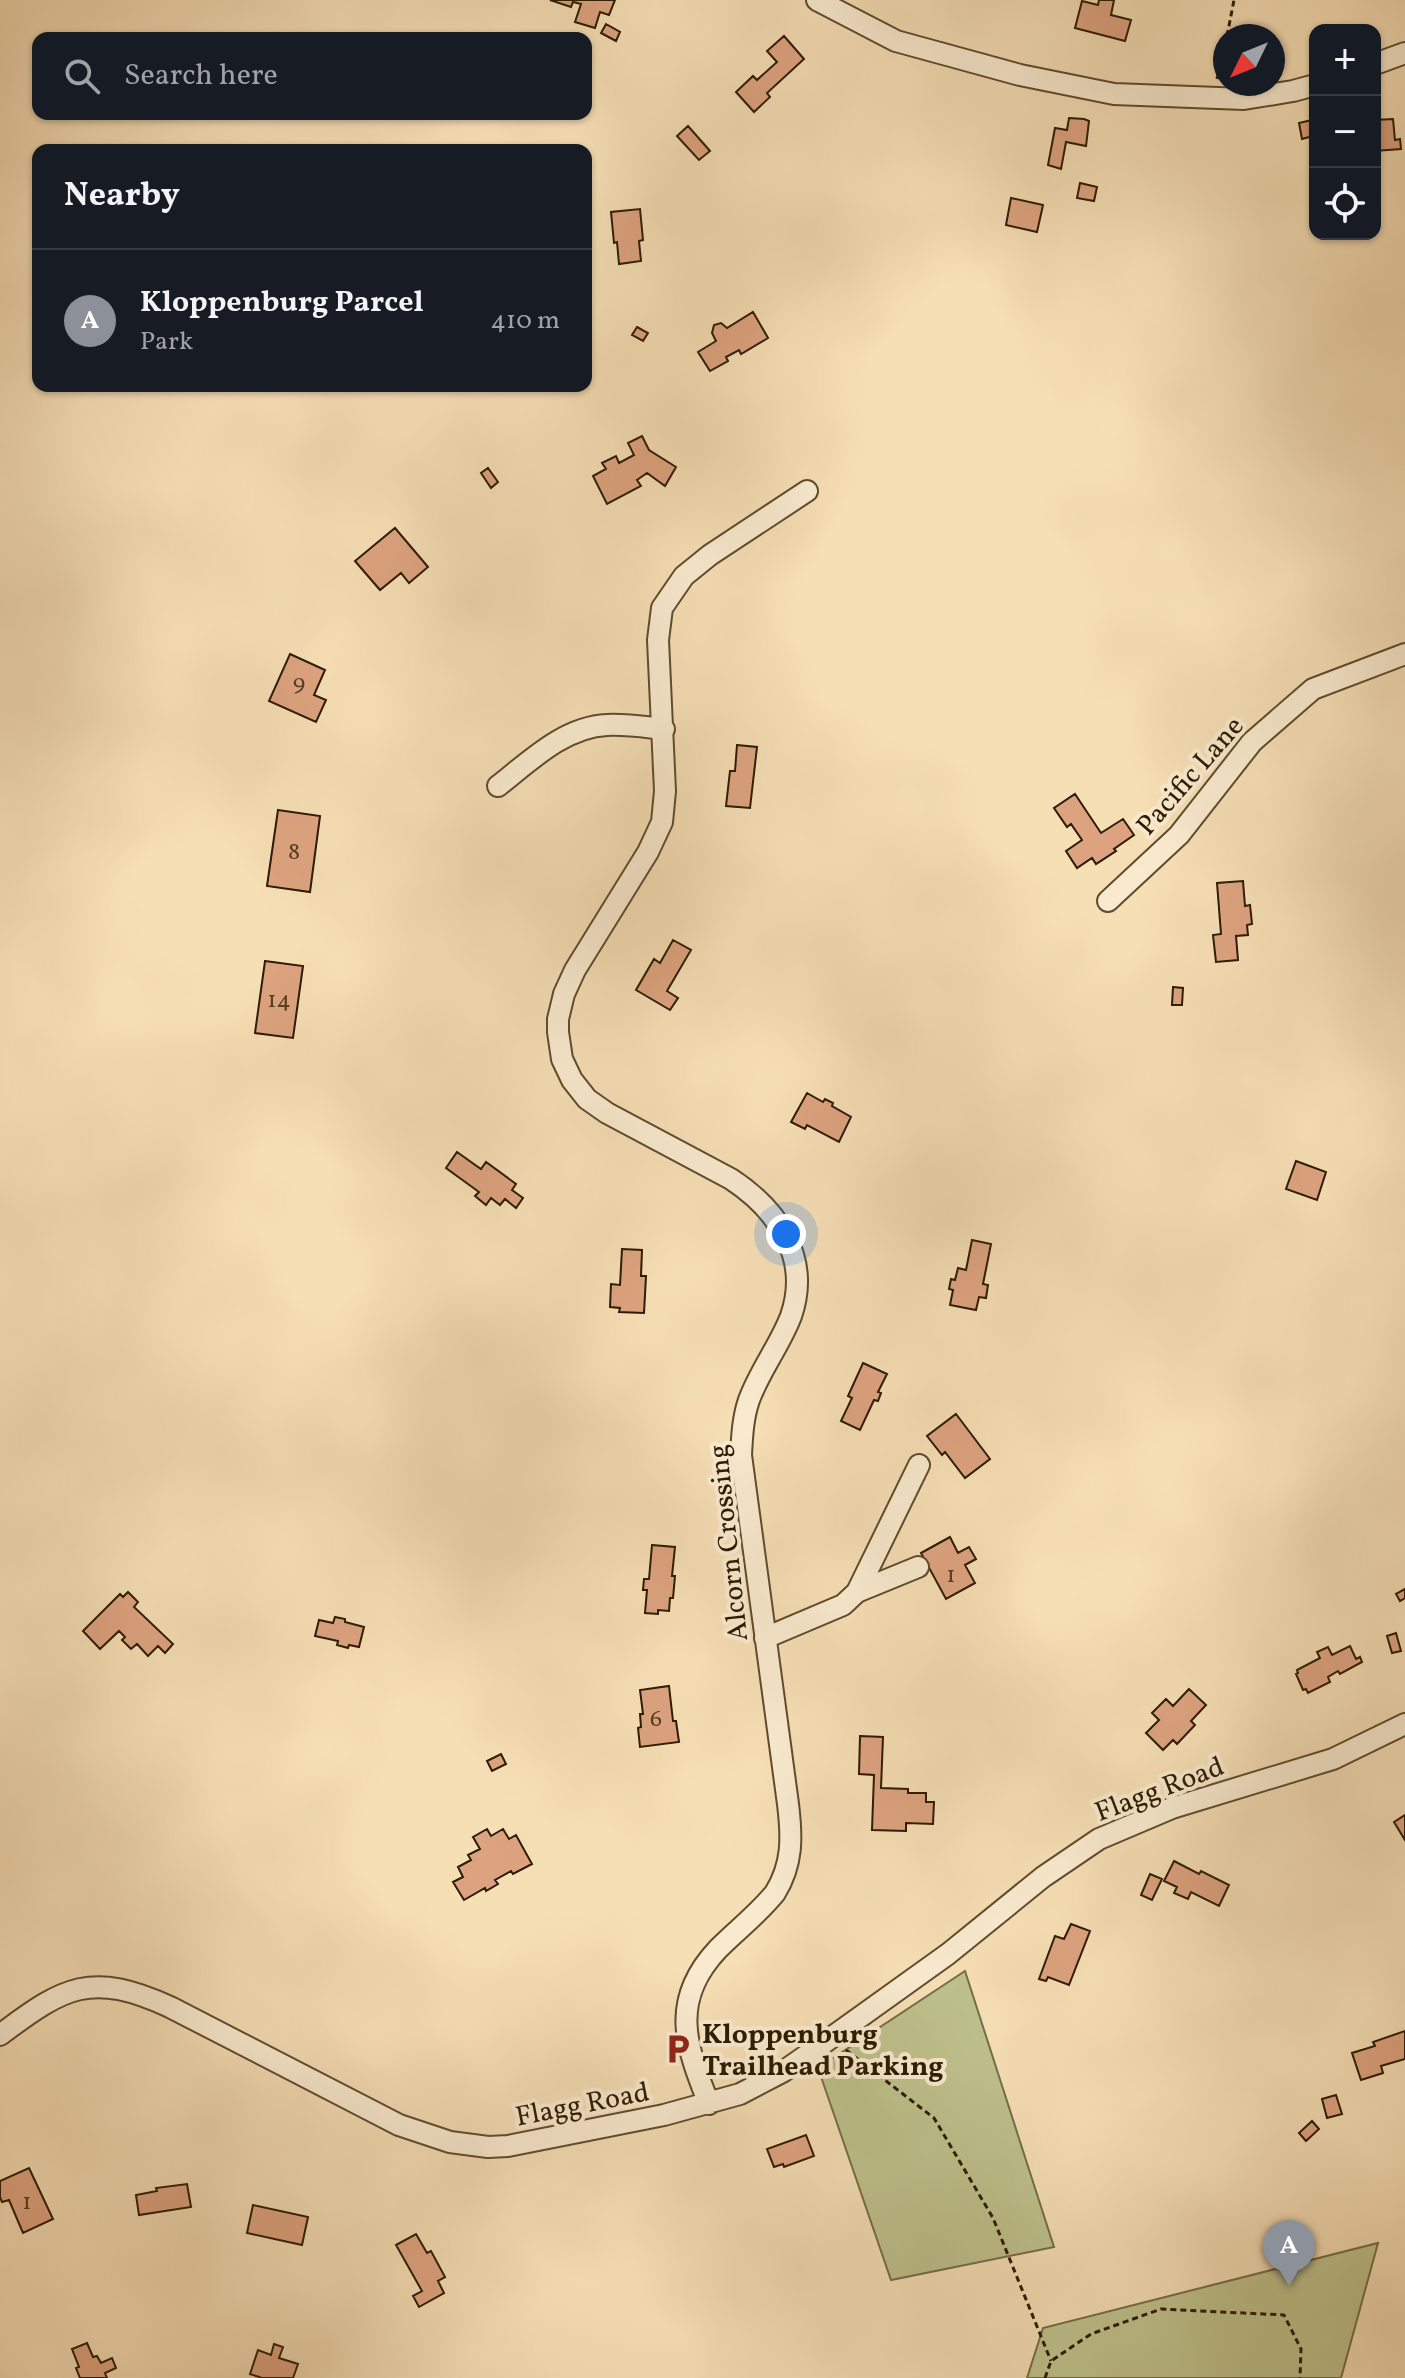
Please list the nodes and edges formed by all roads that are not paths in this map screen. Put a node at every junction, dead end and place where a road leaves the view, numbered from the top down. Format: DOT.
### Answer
graph roads {
  1 [pos="817,0"];
  2 [pos="1405,53"];
  3 [pos="1381,62"];
  4 [pos="1309,87"];
  5 [pos="807,491"];
  6 [pos="1405,654"];
  7 [pos="664,729"];
  8 [pos="498,786"];
  9 [pos="1108,901"];
  10 [pos="919,1465"];
  11 [pos="918,1567"];
  12 [pos="857,1592"];
  13 [pos="765,1638"];
  14 [pos="1405,1724"];
  15 [pos="0,2035"];
  16 [pos="709,2104"];
  1 -- 4 [label="street"];
  2 -- 3 [label="street"];
  5 -- 7 [label="street, Alcorn Crossing"];
  6 -- 9 [label="street, Pacific Lane"];
  7 -- 8 [label="street"];
  7 -- 13 [label="street, Alcorn Crossing"];
  10 -- 12 [label="street"];
  11 -- 12 [label="street"];
  12 -- 13 [label="street"];
  13 -- 16 [label="street, Alcorn Crossing"];
  14 -- 16 [label="street, Flagg Road"];
  15 -- 16 [label="street, Flagg Road"];
}
